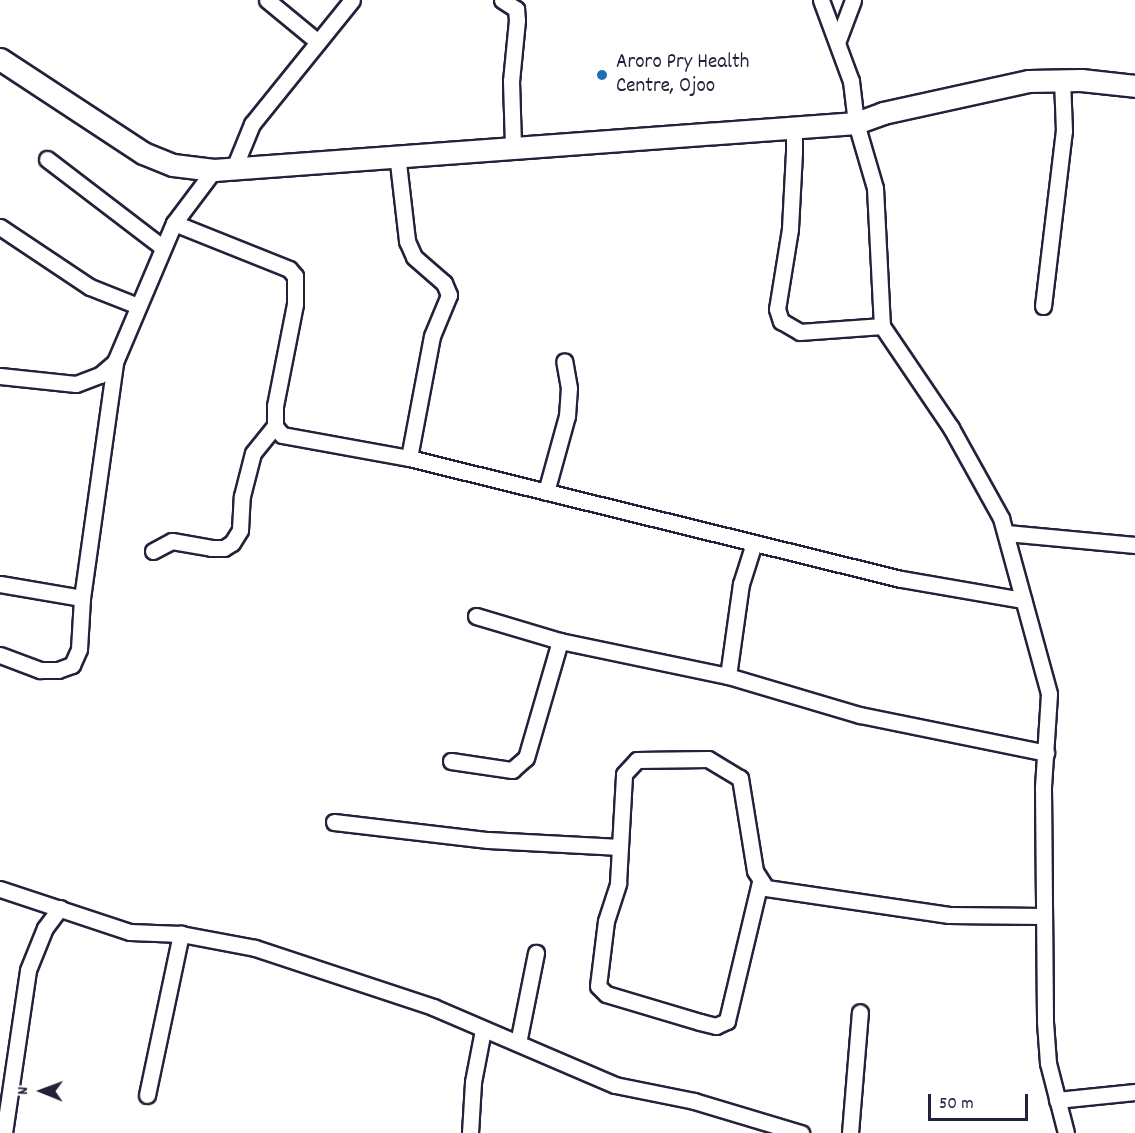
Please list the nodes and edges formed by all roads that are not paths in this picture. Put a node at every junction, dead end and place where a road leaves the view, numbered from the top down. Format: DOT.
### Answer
graph roads {
  1 [pos="267,0"];
  2 [pos="352,0"];
  3 [pos="502,0"];
  4 [pos="821,0"];
  5 [pos="853,0"];
  6 [pos="838,40"];
  7 [pos="318,42"];
  8 [pos="0,59"];
  9 [pos="1062,80"];
  10 [pos="1135,86"];
  11 [pos="856,123"];
  12 [pos="787,127"];
  13 [pos="513,146"];
  14 [pos="397,154"];
  15 [pos="47,159"];
  16 [pos="224,169"];
  17 [pos="174,223"];
  18 [pos="0,227"];
  19 [pos="162,248"];
  20 [pos="138,306"];
  21 [pos="1043,306"];
  22 [pos="882,326"];
  23 [pos="564,361"];
  24 [pos="115,362"];
  25 [pos="0,376"];
  26 [pos="275,426"];
  27 [pos="409,458"];
  28 [pos="546,492"];
  29 [pos="1006,533"];
  30 [pos="754,543"];
  31 [pos="1135,545"];
  32 [pos="153,551"];
  33 [pos="0,584"];
  34 [pos="82,598"];
  35 [pos="1023,600"];
  36 [pos="476,616"];
  37 [pos="560,641"];
  38 [pos="0,655"];
  39 [pos="728,676"];
  40 [pos="1046,753"];
  41 [pos="451,761"];
  42 [pos="334,822"];
  43 [pos="620,847"];
  44 [pos="760,882"];
  45 [pos="0,889"];
  46 [pos="60,908"];
  47 [pos="1044,916"];
  48 [pos="181,934"];
  49 [pos="536,953"];
  50 [pos="860,1012"];
  51 [pos="483,1030"];
  52 [pos="518,1043"];
  53 [pos="1135,1092"];
  54 [pos="147,1095"];
  55 [pos="1058,1100"];
  56 [pos="4,1133"];
  57 [pos="470,1133"];
  58 [pos="801,1133"];
  59 [pos="850,1133"];
  60 [pos="1066,1133"];
  1 -- 7 [label="street"];
  2 -- 7 [label="street"];
  3 -- 13 [label="street"];
  4 -- 6 [label="street"];
  5 -- 6 [label="street"];
  6 -- 11 [label="street"];
  7 -- 16 [label="street"];
  8 -- 16 [label="main road"];
  9 -- 10 [label="main road"];
  9 -- 11 [label="main road"];
  9 -- 21 [label="street"];
  11 -- 12 [label="main road"];
  11 -- 22 [label="street"];
  12 -- 13 [label="main road"];
  12 -- 22 [label="street"];
  13 -- 14 [label="main road"];
  14 -- 16 [label="main road"];
  14 -- 27 [label="street"];
  15 -- 19 [label="street"];
  16 -- 17 [label="street"];
  17 -- 19 [label="street"];
  17 -- 26 [label="street"];
  18 -- 20 [label="street"];
  19 -- 20 [label="street"];
  20 -- 24 [label="street"];
  22 -- 29 [label="street"];
  23 -- 28 [label="street"];
  24 -- 25 [label="street"];
  24 -- 34 [label="street"];
  26 -- 27 [label="street"];
  26 -- 32 [label="street"];
  27 -- 28 [label="street"];
  28 -- 30 [label="street"];
  29 -- 31 [label="street"];
  29 -- 35 [label="street"];
  30 -- 35 [label="street"];
  30 -- 39 [label="street"];
  33 -- 34 [label="street"];
  34 -- 38 [label="street"];
  35 -- 40 [label="street"];
  36 -- 37 [label="street"];
  37 -- 39 [label="street"];
  37 -- 41 [label="street"];
  39 -- 40 [label="street"];
  40 -- 47 [label="street"];
  42 -- 43 [label="street"];
  43 -- 44 [label="street"];
  43 -- 44 [label="street"];
  44 -- 47 [label="street"];
  45 -- 46 [label="street"];
  46 -- 48 [label="street"];
  46 -- 56 [label="street"];
  47 -- 55 [label="street"];
  48 -- 51 [label="street"];
  48 -- 54 [label="street"];
  49 -- 52 [label="street"];
  50 -- 59 [label="street"];
  51 -- 52 [label="street"];
  51 -- 57 [label="street"];
  52 -- 58 [label="street"];
  53 -- 55 [label="street"];
  55 -- 60 [label="street"];
}
